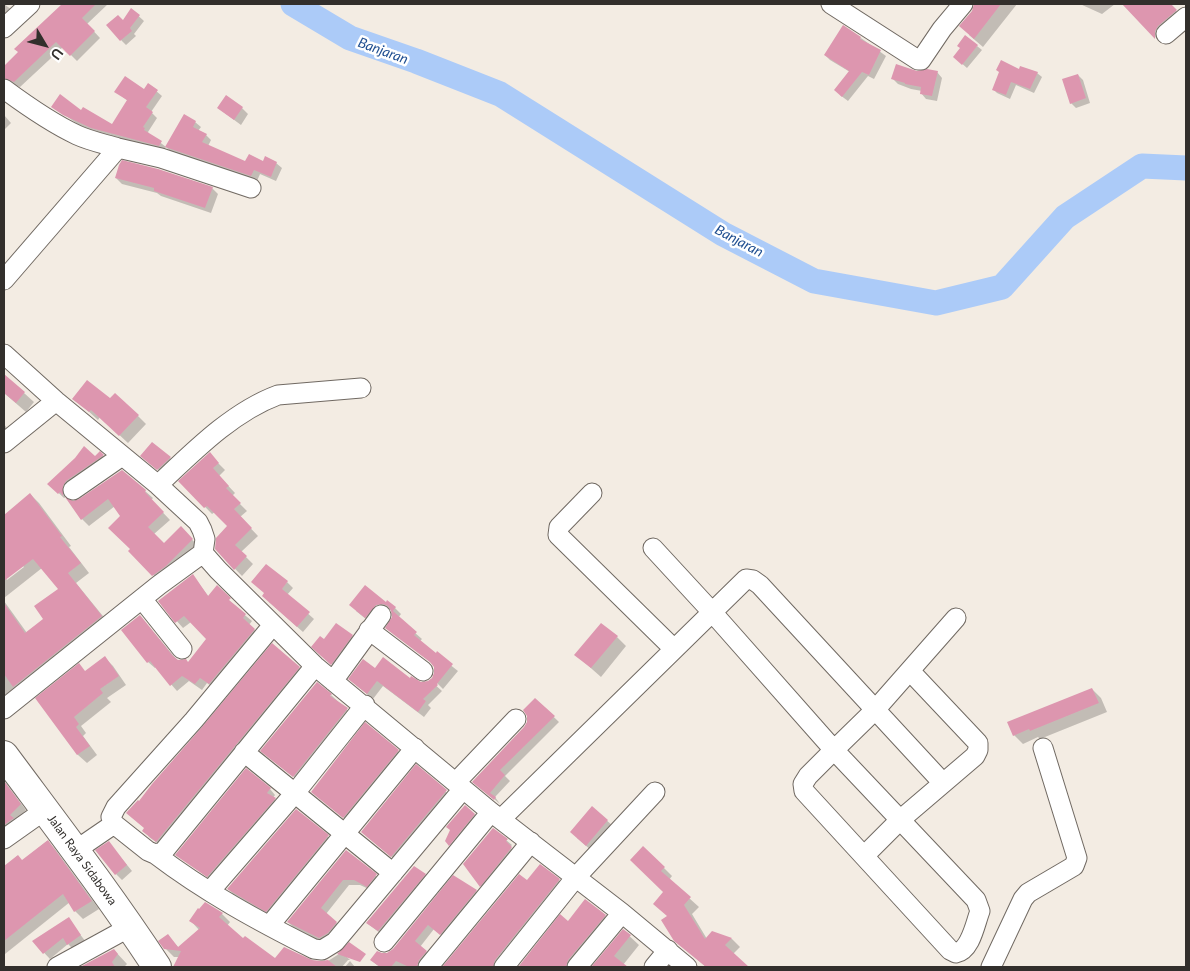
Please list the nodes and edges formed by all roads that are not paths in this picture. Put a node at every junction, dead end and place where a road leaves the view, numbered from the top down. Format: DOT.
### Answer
graph roads {
  1 [pos="30,4"];
  2 [pos="831,4"];
  3 [pos="963,4"];
  4 [pos="1186,17"];
  5 [pos="4,28"];
  6 [pos="1166,34"];
  7 [pos="4,89"];
  8 [pos="118,148"];
  9 [pos="251,188"];
  10 [pos="4,280"];
  11 [pos="4,354"];
  12 [pos="361,388"];
  13 [pos="56,401"];
  14 [pos="4,444"];
  15 [pos="122,456"];
  16 [pos="158,485"];
  17 [pos="73,490"];
  18 [pos="592,493"];
  19 [pos="653,548"];
  20 [pos="203,553"];
  21 [pos="142,599"];
  22 [pos="712,612"];
  23 [pos="380,615"];
  24 [pos="956,618"];
  25 [pos="273,625"];
  26 [pos="369,630"];
  27 [pos="182,649"];
  28 [pos="674,649"];
  29 [pos="315,666"];
  30 [pos="423,671"];
  31 [pos="910,671"];
  32 [pos="333,681"];
  33 [pos="365,706"];
  34 [pos="4,709"];
  35 [pos="875,710"];
  36 [pos="516,719"];
  37 [pos="415,748"];
  38 [pos="1044,748"];
  39 [pos="834,750"];
  40 [pos="244,752"];
  41 [pos="4,755"];
  42 [pos="943,784"];
  43 [pos="460,785"];
  44 [pos="655,792"];
  45 [pos="295,793"];
  46 [pos="45,810"];
  47 [pos="496,816"];
  48 [pos="900,820"];
  49 [pos="114,824"];
  50 [pos="344,834"];
  51 [pos="4,839"];
  52 [pos="531,842"];
  53 [pos="76,850"];
  54 [pos="155,854"];
  55 [pos="864,856"];
  56 [pos="393,874"];
  57 [pos="576,877"];
  58 [pos="210,892"];
  59 [pos="622,913"];
  60 [pos="269,926"];
  61 [pos="130,927"];
  62 [pos="384,942"];
  63 [pos="668,950"];
  64 [pos="57,967"];
  65 [pos="157,967"];
  66 [pos="428,967"];
  67 [pos="504,967"];
  68 [pos="577,967"];
  69 [pos="654,967"];
  70 [pos="686,967"];
  71 [pos="991,967"];
  1 -- 5 [label="street"];
  2 -- 3 [label="street"];
  4 -- 6 [label="street"];
  7 -- 8 [label="street"];
  8 -- 9 [label="street"];
  8 -- 10 [label="street"];
  11 -- 13 [label="street"];
  12 -- 16 [label="street"];
  13 -- 14 [label="street"];
  13 -- 15 [label="street"];
  15 -- 16 [label="street"];
  15 -- 17 [label="street"];
  16 -- 20 [label="street"];
  18 -- 28 [label="street"];
  19 -- 22 [label="street"];
  20 -- 21 [label="street"];
  20 -- 25 [label="street"];
  21 -- 27 [label="street"];
  21 -- 34 [label="street"];
  22 -- 28 [label="street"];
  22 -- 35 [label="street"];
  22 -- 39 [label="street"];
  23 -- 26 [label="street"];
  24 -- 31 [label="street"];
  25 -- 29 [label="street"];
  25 -- 49 [label="street"];
  26 -- 30 [label="street"];
  26 -- 32 [label="street"];
  28 -- 47 [label="street"];
  29 -- 32 [label="street"];
  29 -- 40 [label="street"];
  31 -- 35 [label="street"];
  31 -- 42 [label="street"];
  32 -- 33 [label="street"];
  33 -- 37 [label="street"];
  33 -- 45 [label="street"];
  35 -- 39 [label="street"];
  35 -- 42 [label="street"];
  36 -- 43 [label="street"];
  37 -- 43 [label="street"];
  37 -- 50 [label="street"];
  38 -- 71 [label="street"];
  39 -- 48 [label="street"];
  39 -- 55 [label="street"];
  40 -- 45 [label="street"];
  40 -- 54 [label="street"];
  41 -- 46 [label="highway, Jalan Raya Sidabowa"];
  42 -- 48 [label="street"];
  43 -- 47 [label="street"];
  43 -- 56 [label="street"];
  44 -- 57 [label="street"];
  45 -- 50 [label="street"];
  45 -- 58 [label="street"];
  46 -- 51 [label="street"];
  46 -- 53 [label="highway, Jalan Raya Sidabowa"];
  47 -- 52 [label="street"];
  47 -- 62 [label="street"];
  48 -- 55 [label="street"];
  48 -- 55 [label="street"];
  49 -- 53 [label="street"];
  49 -- 54 [label="street"];
  50 -- 56 [label="street"];
  50 -- 60 [label="street"];
  52 -- 57 [label="street"];
  52 -- 66 [label="street"];
  53 -- 61 [label="highway, Jalan Raya Sidabowa"];
  54 -- 58 [label="street"];
  56 -- 60 [label="street"];
  57 -- 59 [label="street"];
  57 -- 67 [label="street"];
  58 -- 60 [label="street"];
  59 -- 63 [label="street"];
  59 -- 68 [label="street"];
  61 -- 64 [label="street"];
  61 -- 65 [label="highway, Jalan Raya Sidabowa"];
  63 -- 69 [label="street"];
  63 -- 70 [label="street"];
}
